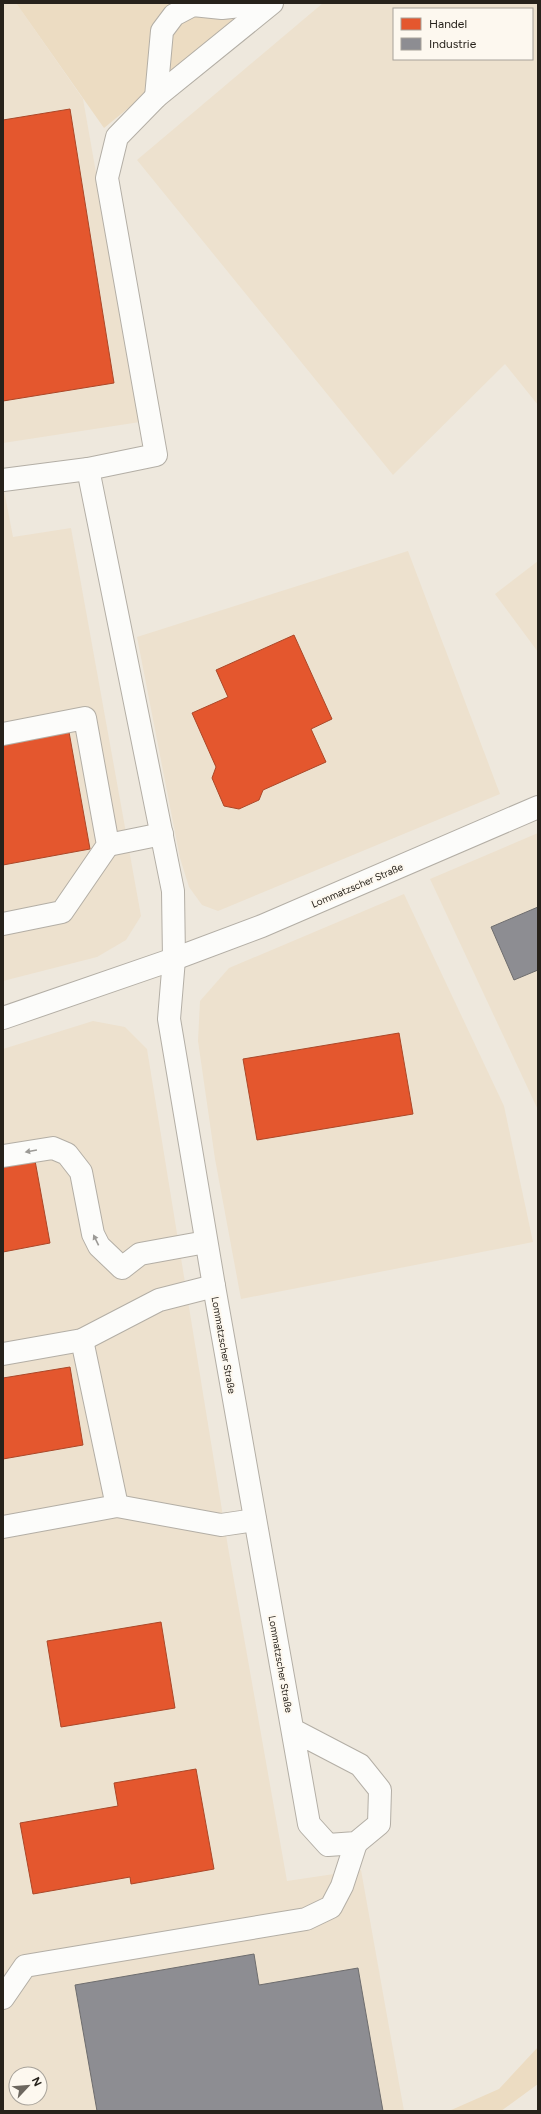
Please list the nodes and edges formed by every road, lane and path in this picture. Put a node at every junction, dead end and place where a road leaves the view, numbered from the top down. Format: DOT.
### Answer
graph roads {
  1 [pos="271,3"];
  2 [pos="156,97"];
  3 [pos="88,469"];
  4 [pos="3,480"];
  5 [pos="3,734"];
  6 [pos="538,808"];
  7 [pos="162,834"];
  8 [pos="108,845"];
  9 [pos="3,924"];
  10 [pos="174,959"];
  11 [pos="3,1018"];
  12 [pos="3,1156"];
  13 [pos="206,1242"];
  14 [pos="214,1286"];
  15 [pos="82,1340"];
  16 [pos="3,1354"];
  17 [pos="117,1506"];
  18 [pos="255,1520"];
  19 [pos="3,1527"];
  20 [pos="293,1730"];
  21 [pos="356,1843"];
  22 [pos="3,1998"];
  1 -- 2 [label="street"];
  1 -- 2 [label="street"];
  2 -- 3 [label="street"];
  3 -- 4 [label="street"];
  3 -- 7 [label="street"];
  5 -- 8 [label="street"];
  6 -- 10 [label="street, Lommatzscher Straße"];
  7 -- 8 [label="street"];
  7 -- 10 [label="street"];
  8 -- 9 [label="street"];
  10 -- 11 [label="street, Lommatzscher Straße"];
  10 -- 13 [label="street, Lommatzscher Straße"];
  13 -- 12 [label="street, one-way"];
  13 -- 14 [label="street, Lommatzscher Straße"];
  14 -- 15 [label="street"];
  14 -- 18 [label="street, Lommatzscher Straße"];
  15 -- 16 [label="street"];
  15 -- 17 [label="street"];
  17 -- 18 [label="street"];
  17 -- 19 [label="street"];
  18 -- 20 [label="street, Lommatzscher Straße"];
  20 -- 21 [label="street, Lommatzscher Straße"];
  20 -- 21 [label="street"];
  21 -- 22 [label="street"];
}
